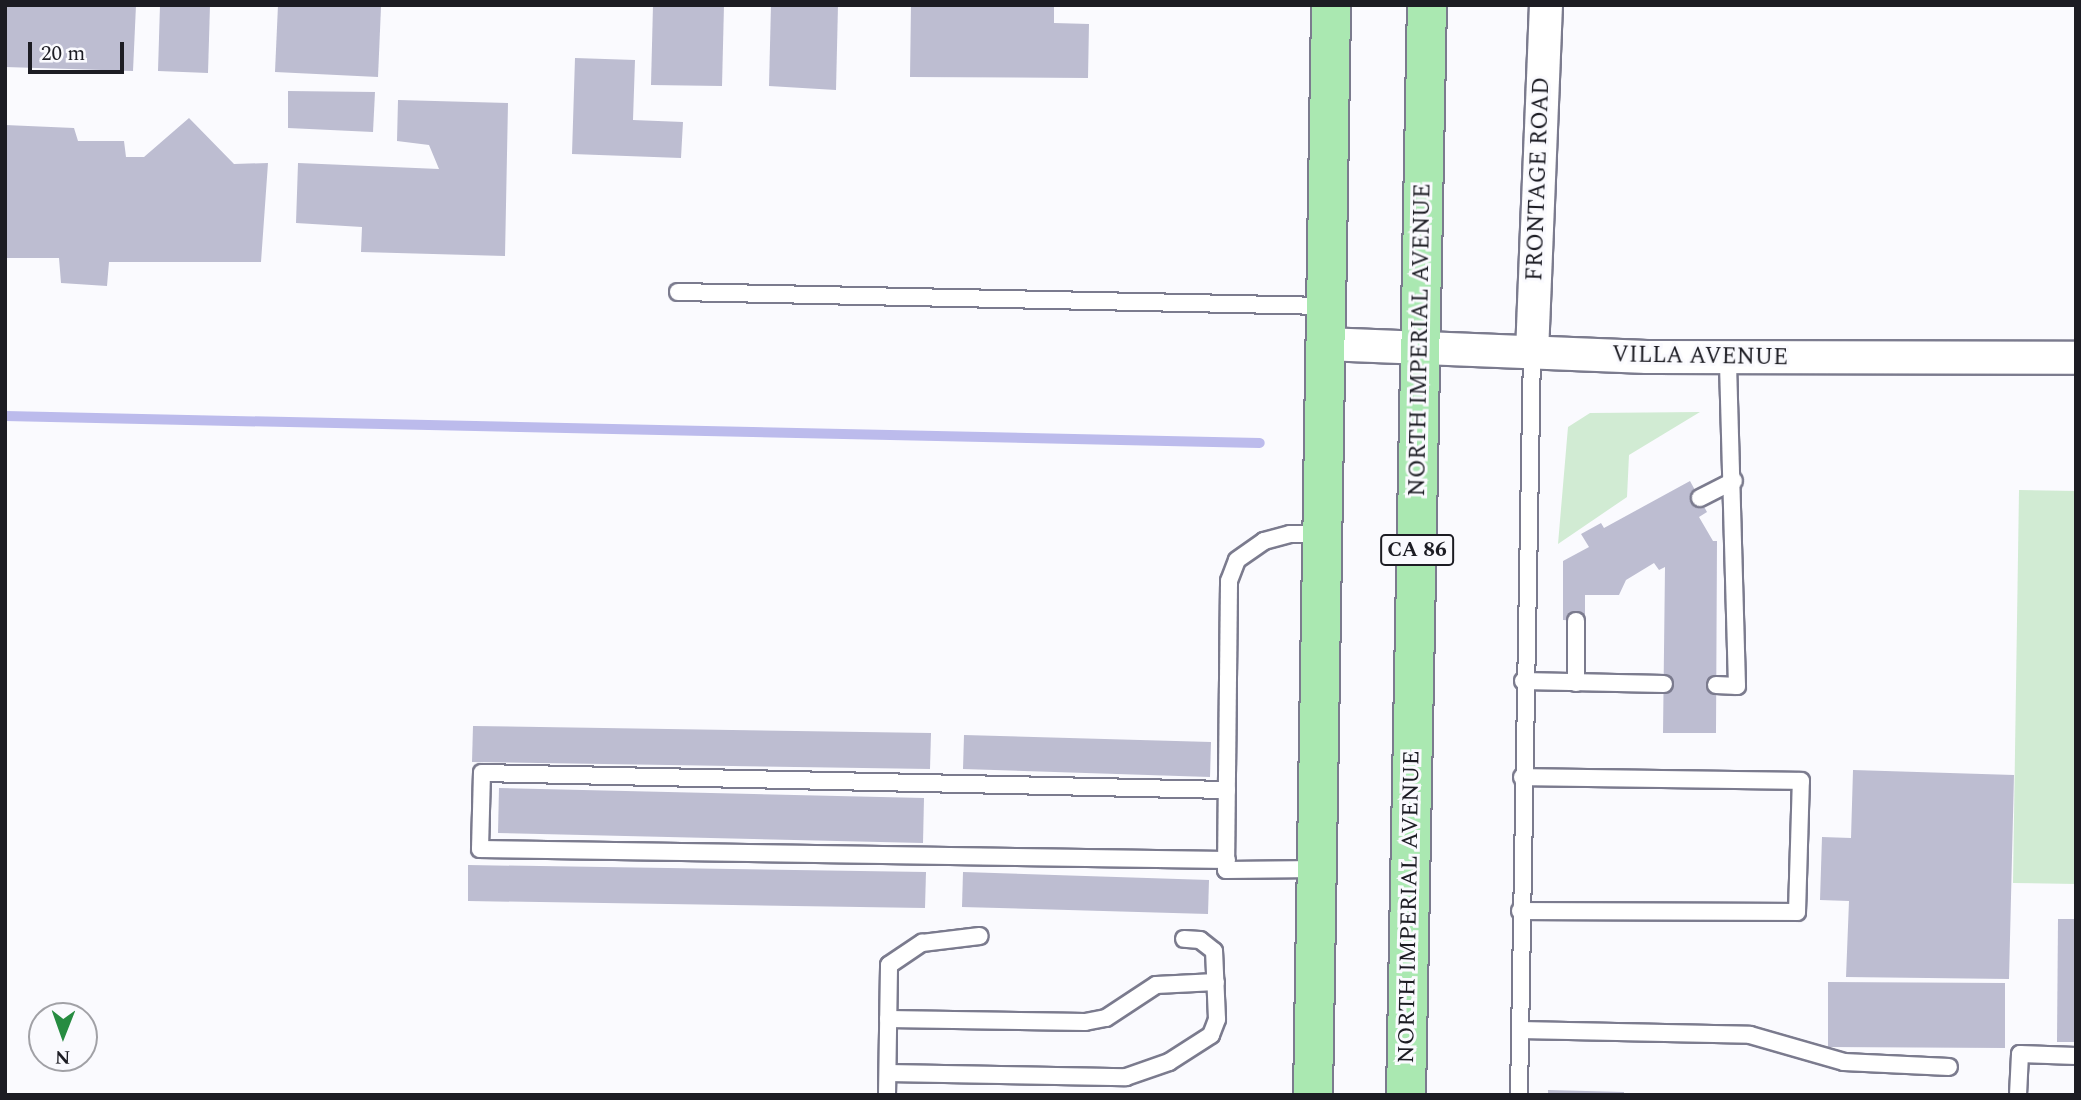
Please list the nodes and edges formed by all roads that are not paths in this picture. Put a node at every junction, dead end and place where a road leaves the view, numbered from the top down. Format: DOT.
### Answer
graph roads {
  1 [pos="1331,5"];
  2 [pos="1427,5"];
  3 [pos="1546,5"];
  4 [pos="678,292"];
  5 [pos="1325,306"];
  6 [pos="1325,344"];
  7 [pos="1421,347"];
  8 [pos="1532,353"];
  9 [pos="1728,358"];
  10 [pos="2076,358"];
  11 [pos="1734,481"];
  12 [pos="1700,498"];
  13 [pos="1322,534"];
  14 [pos="1576,621"];
  15 [pos="1523,681"];
  16 [pos="1576,683"];
  17 [pos="1664,684"];
  18 [pos="1716,685"];
  19 [pos="1522,777"];
  20 [pos="1227,790"];
  21 [pos="1227,860"];
  22 [pos="1317,869"];
  23 [pos="1520,911"];
  24 [pos="980,936"];
  25 [pos="1184,939"];
  26 [pos="1216,982"];
  27 [pos="888,1019"];
  28 [pos="1520,1030"];
  29 [pos="2076,1056"];
  30 [pos="1949,1067"];
  31 [pos="888,1073"];
  32 [pos="887,1095"];
  33 [pos="1314,1095"];
  34 [pos="1406,1095"];
  35 [pos="1519,1095"];
  36 [pos="2018,1095"];
  1 -- 5 [label="highway"];
  2 -- 7 [label="highway, NORTH IMPERIAL AVENUE / CA 86"];
  3 -- 8 [label="street, FRONTAGE ROAD"];
  4 -- 5 [label="lane"];
  5 -- 6 [label="highway"];
  6 -- 7 [label="street, VILLA AVENUE"];
  6 -- 13 [label="highway"];
  7 -- 8 [label="street, VILLA AVENUE"];
  7 -- 34 [label="highway, NORTH IMPERIAL AVENUE / CA 86"];
  8 -- 9 [label="street, VILLA AVENUE"];
  8 -- 15 [label="lane"];
  9 -- 10 [label="street, VILLA AVENUE"];
  9 -- 11 [label="lane"];
  11 -- 12 [label="lane"];
  11 -- 18 [label="lane"];
  13 -- 20 [label="lane"];
  13 -- 22 [label="highway"];
  14 -- 16 [label="lane"];
  15 -- 16 [label="lane"];
  15 -- 19 [label="lane"];
  16 -- 17 [label="lane"];
  19 -- 23 [label="lane"];
  19 -- 23 [label="lane"];
  20 -- 21 [label="lane"];
  20 -- 21 [label="lane"];
  21 -- 22 [label="lane"];
  22 -- 33 [label="highway"];
  23 -- 28 [label="lane"];
  24 -- 27 [label="lane"];
  25 -- 26 [label="lane"];
  26 -- 27 [label="lane"];
  26 -- 31 [label="lane"];
  27 -- 31 [label="lane"];
  28 -- 30 [label="lane"];
  28 -- 35 [label="lane"];
  29 -- 36 [label="lane"];
  31 -- 32 [label="lane"];
}
